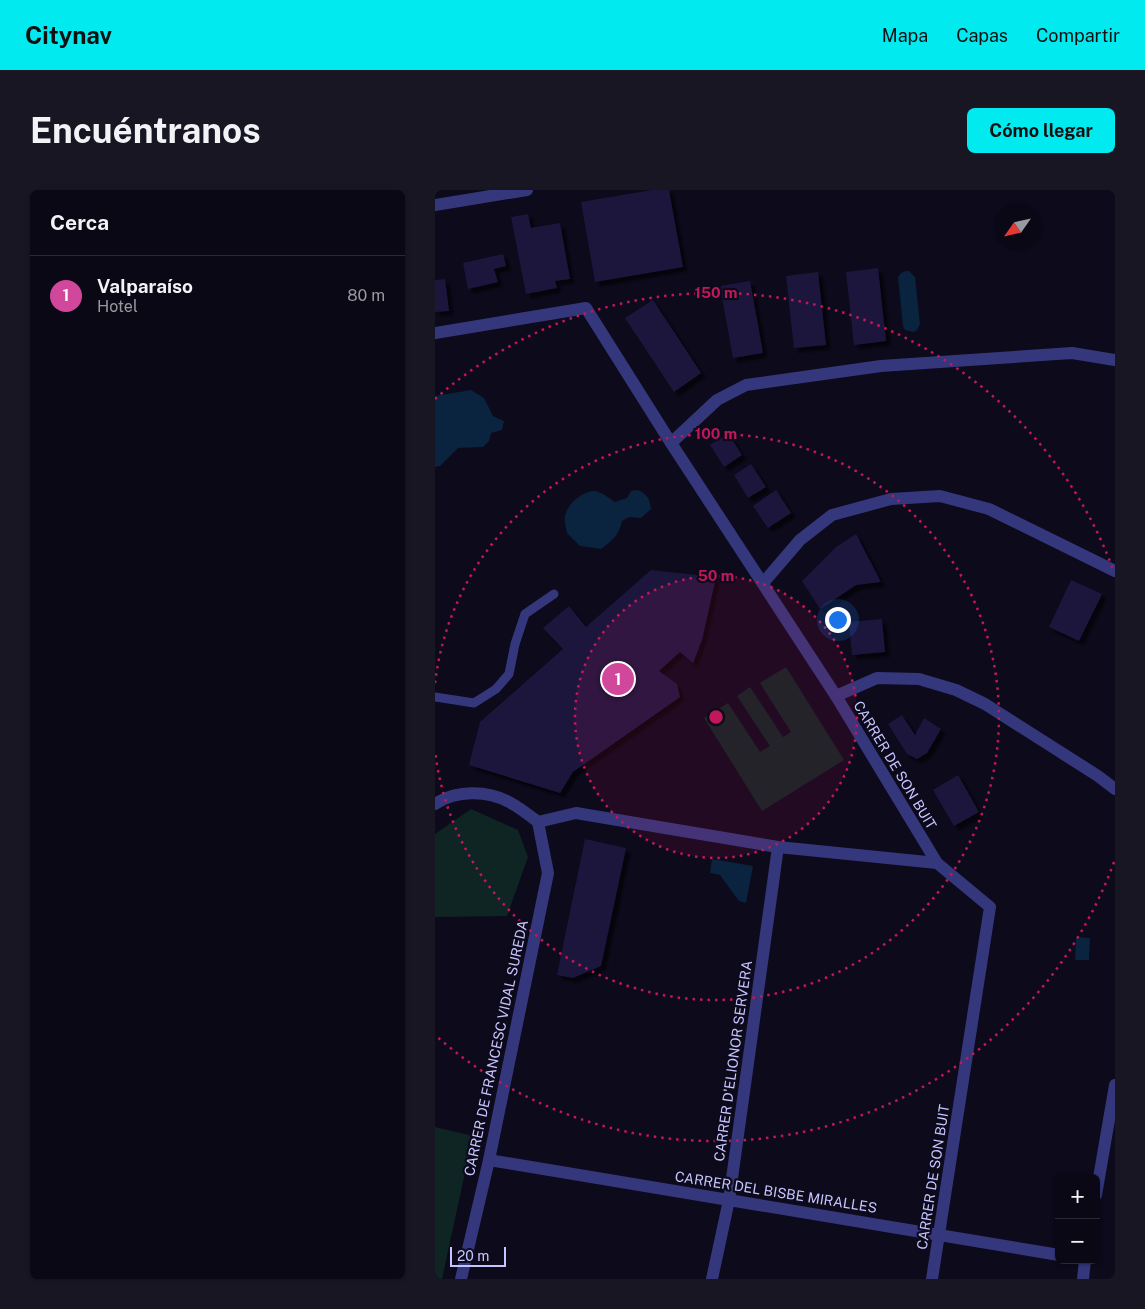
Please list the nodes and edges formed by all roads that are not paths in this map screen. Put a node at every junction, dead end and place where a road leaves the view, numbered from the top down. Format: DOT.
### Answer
graph roads {
  1 [pos="527,190"];
  2 [pos="435,205"];
  3 [pos="435,334"];
  4 [pos="1115,360"];
  5 [pos="671,443"];
  6 [pos="1115,571"];
  7 [pos="763,583"];
  8 [pos="553,594"];
  9 [pos="435,696"];
  10 [pos="836,696"];
  11 [pos="1115,789"];
  12 [pos="435,804"];
  13 [pos="538,822"];
  14 [pos="778,847"];
  15 [pos="937,863"];
  16 [pos="1115,1085"];
  17 [pos="489,1160"];
  18 [pos="1099,1174"];
  19 [pos="729,1200"];
  20 [pos="940,1235"];
  21 [pos="1055,1254"];
  22 [pos="1085,1264"];
  23 [pos="461,1279"];
  24 [pos="713,1279"];
  25 [pos="932,1279"];
  26 [pos="1083,1279"];
  1 -- 2 [label="street"];
  3 -- 5 [label="street, CARRER DE SON BUIT"];
  4 -- 5 [label="street"];
  5 -- 7 [label="street, CARRER DE SON BUIT"];
  6 -- 7 [label="street"];
  7 -- 10 [label="street, CARRER DE SON BUIT"];
  8 -- 9 [label="lane"];
  10 -- 11 [label="street"];
  10 -- 15 [label="street, CARRER DE SON BUIT"];
  12 -- 13 [label="street"];
  13 -- 14 [label="street"];
  13 -- 17 [label="street, CARRER DE FRANCESC VIDAL SUREDA"];
  14 -- 15 [label="street"];
  14 -- 19 [label="street, CARRER D'ELIONOR SERVERA"];
  15 -- 20 [label="street, CARRER DE SON BUIT"];
  16 -- 18 [label="street"];
  17 -- 19 [label="street, CARRER DEL BISBE MIRALLES"];
  17 -- 23 [label="street, CARRER DE FRANCESC VIDAL SUREDA"];
  19 -- 20 [label="street, CARRER DEL BISBE MIRALLES"];
  19 -- 24 [label="street, CARRER D'ELIONOR SERVERA"];
  20 -- 21 [label="street, CARRER DEL BISBE MIRALLES"];
  20 -- 25 [label="street, CARRER DE SON BUIT"];
  22 -- 26 [label="street"];
}
